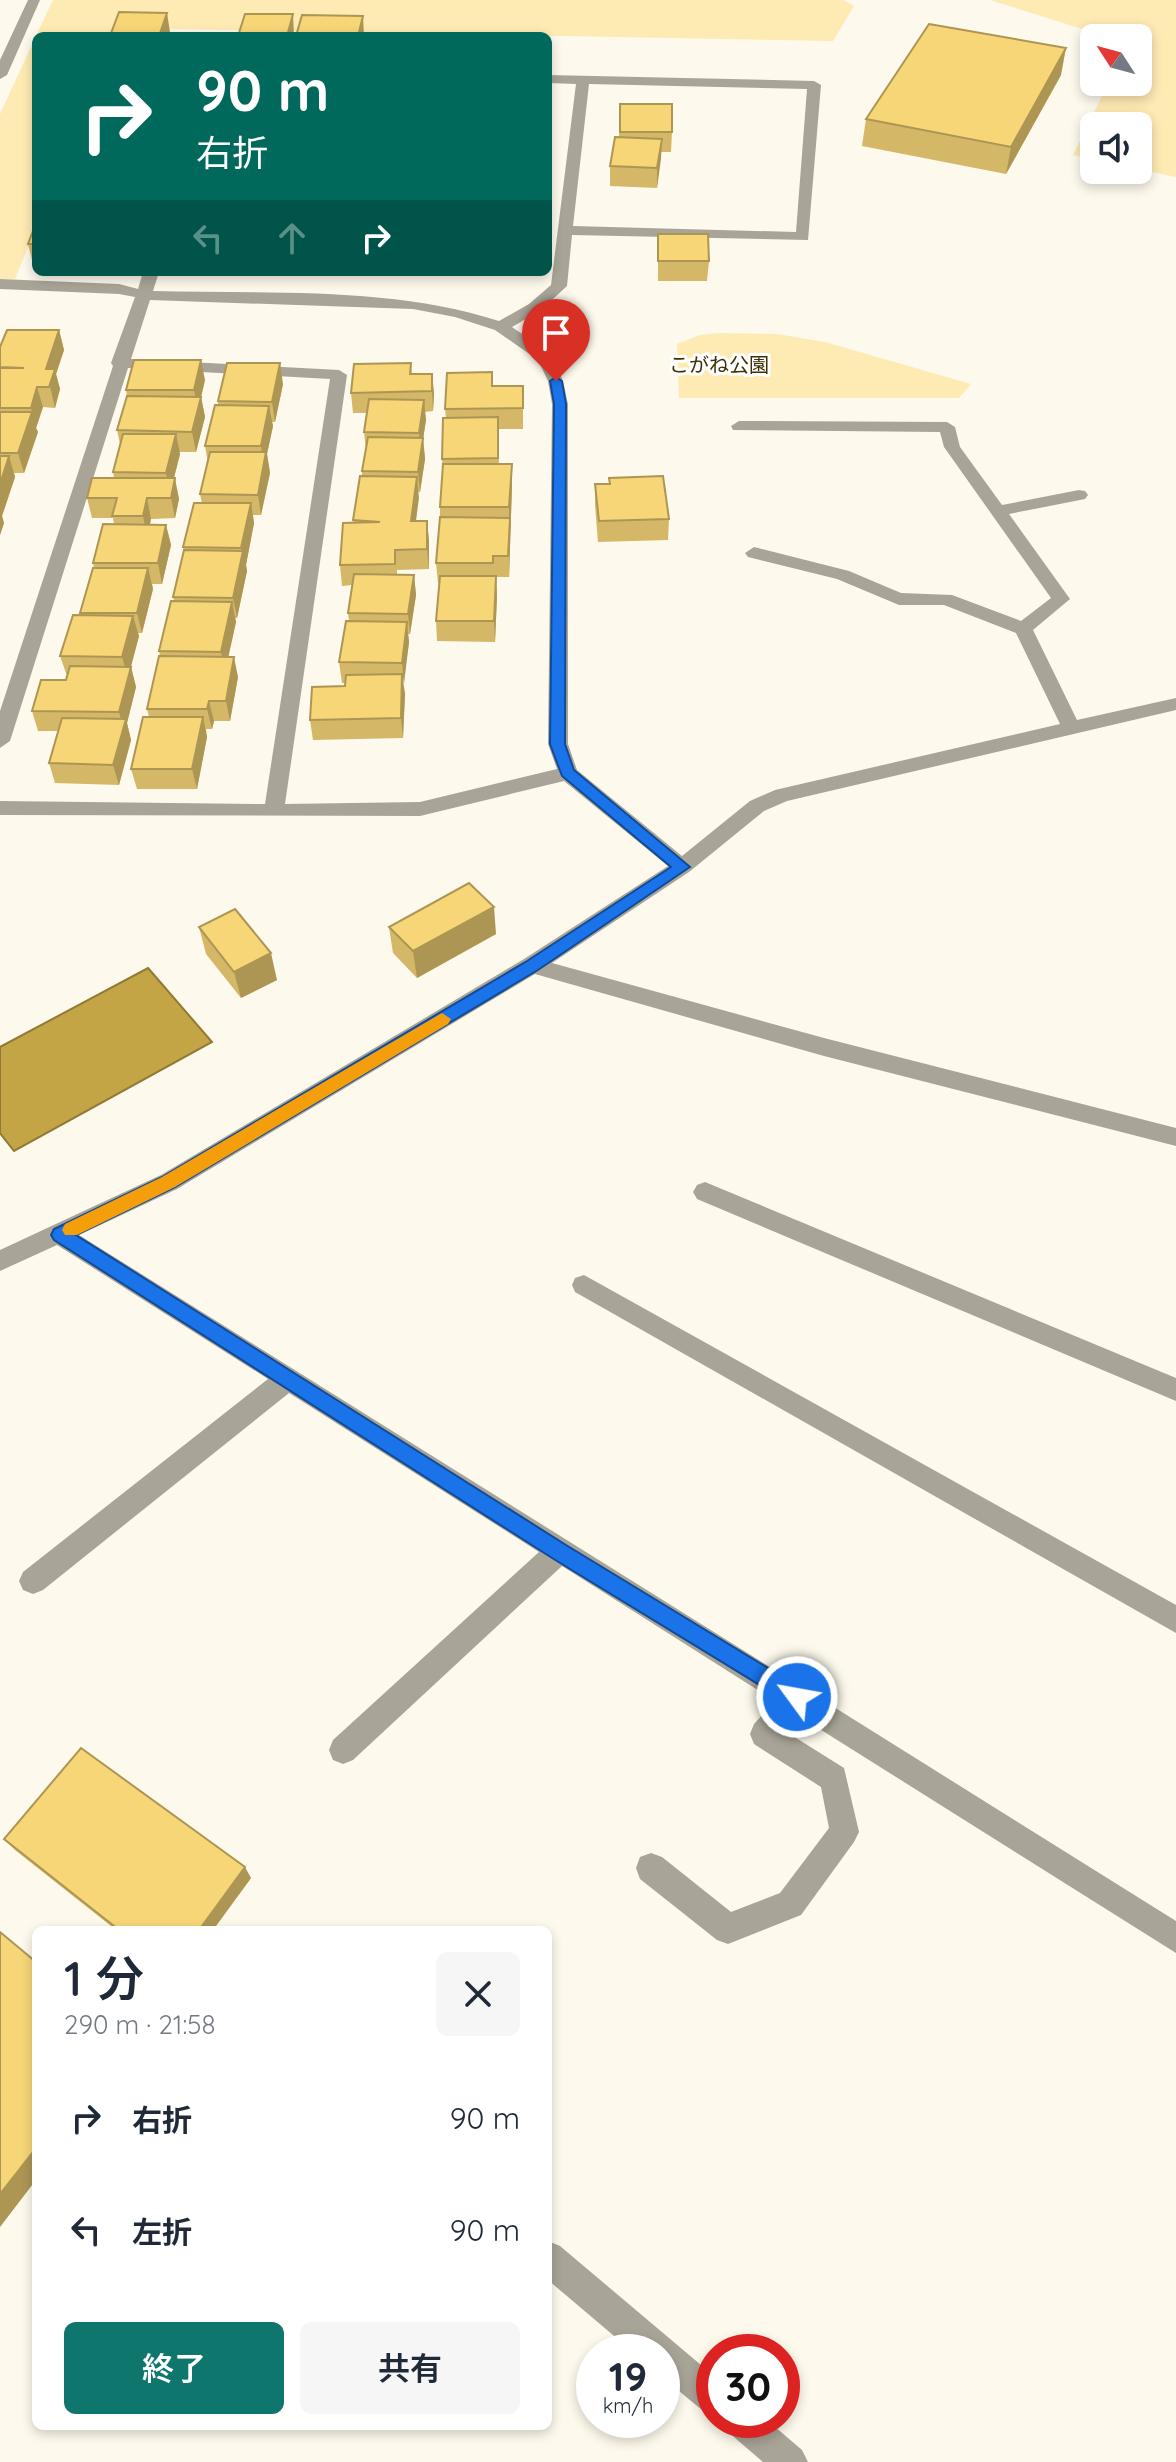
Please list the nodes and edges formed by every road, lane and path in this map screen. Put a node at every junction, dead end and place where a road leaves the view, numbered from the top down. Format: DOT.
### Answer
graph roads {
  1 [pos="34,0"];
  2 [pos="0,75"];
  3 [pos="552,79"];
  4 [pos="583,80"];
  5 [pos="567,230"];
  6 [pos="150,276"];
  7 [pos="0,284"];
  8 [pos="144,295"];
  9 [pos="501,327"];
  10 [pos="119,363"];
  11 [pos="739,426"];
  12 [pos="1079,495"];
  13 [pos="998,511"];
  14 [pos="754,553"];
  15 [pos="1023,629"];
  16 [pos="1176,704"];
  17 [pos="1071,728"];
  18 [pos="0,741"];
  19 [pos="568,773"];
  20 [pos="0,808"];
  21 [pos="274,811"];
  22 [pos="682,867"];
  23 [pos="532,965"];
  24 [pos="1176,1137"];
  25 [pos="705,1192"];
  26 [pos="60,1235"];
  27 [pos="0,1261"];
  28 [pos="584,1285"];
  29 [pos="287,1379"];
  30 [pos="1176,1390"];
  31 [pos="559,1551"];
  32 [pos="33,1581"];
  33 [pos="1176,1620"];
  34 [pos="797,1697"];
  35 [pos="343,1750"];
  36 [pos="651,1868"];
  37 [pos="1176,1938"];
  38 [pos="552,2261"];
  39 [pos="638,2334"];
  40 [pos="680,2370"];
  41 [pos="696,2383"];
  42 [pos="761,2438"];
  43 [pos="790,2462"];
  1 -- 2 [label="street"];
  3 -- 4 [label="street"];
  4 -- 5 [label="street"];
  4 -- 5 [label="street"];
  5 -- 9 [label="street"];
  6 -- 8 [label="street"];
  7 -- 8 [label="street"];
  8 -- 9 [label="street"];
  8 -- 10 [label="street"];
  9 -- 19 [label="street"];
  10 -- 18 [label="street"];
  10 -- 21 [label="street"];
  11 -- 13 [label="street"];
  12 -- 13 [label="street"];
  13 -- 15 [label="street"];
  14 -- 15 [label="street"];
  15 -- 17 [label="street"];
  16 -- 17 [label="street"];
  17 -- 22 [label="street"];
  19 -- 21 [label="street"];
  19 -- 22 [label="street"];
  20 -- 21 [label="street"];
  22 -- 23 [label="street"];
  23 -- 24 [label="street"];
  23 -- 26 [label="street"];
  25 -- 30 [label="street"];
  26 -- 27 [label="street"];
  26 -- 29 [label="street"];
  28 -- 33 [label="street"];
  29 -- 31 [label="street"];
  29 -- 32 [label="street"];
  31 -- 34 [label="street"];
  31 -- 35 [label="street"];
  34 -- 36 [label="street"];
  34 -- 37 [label="street"];
  38 -- 39 [label="street"];
  40 -- 41 [label="street"];
  42 -- 43 [label="street"];
}
